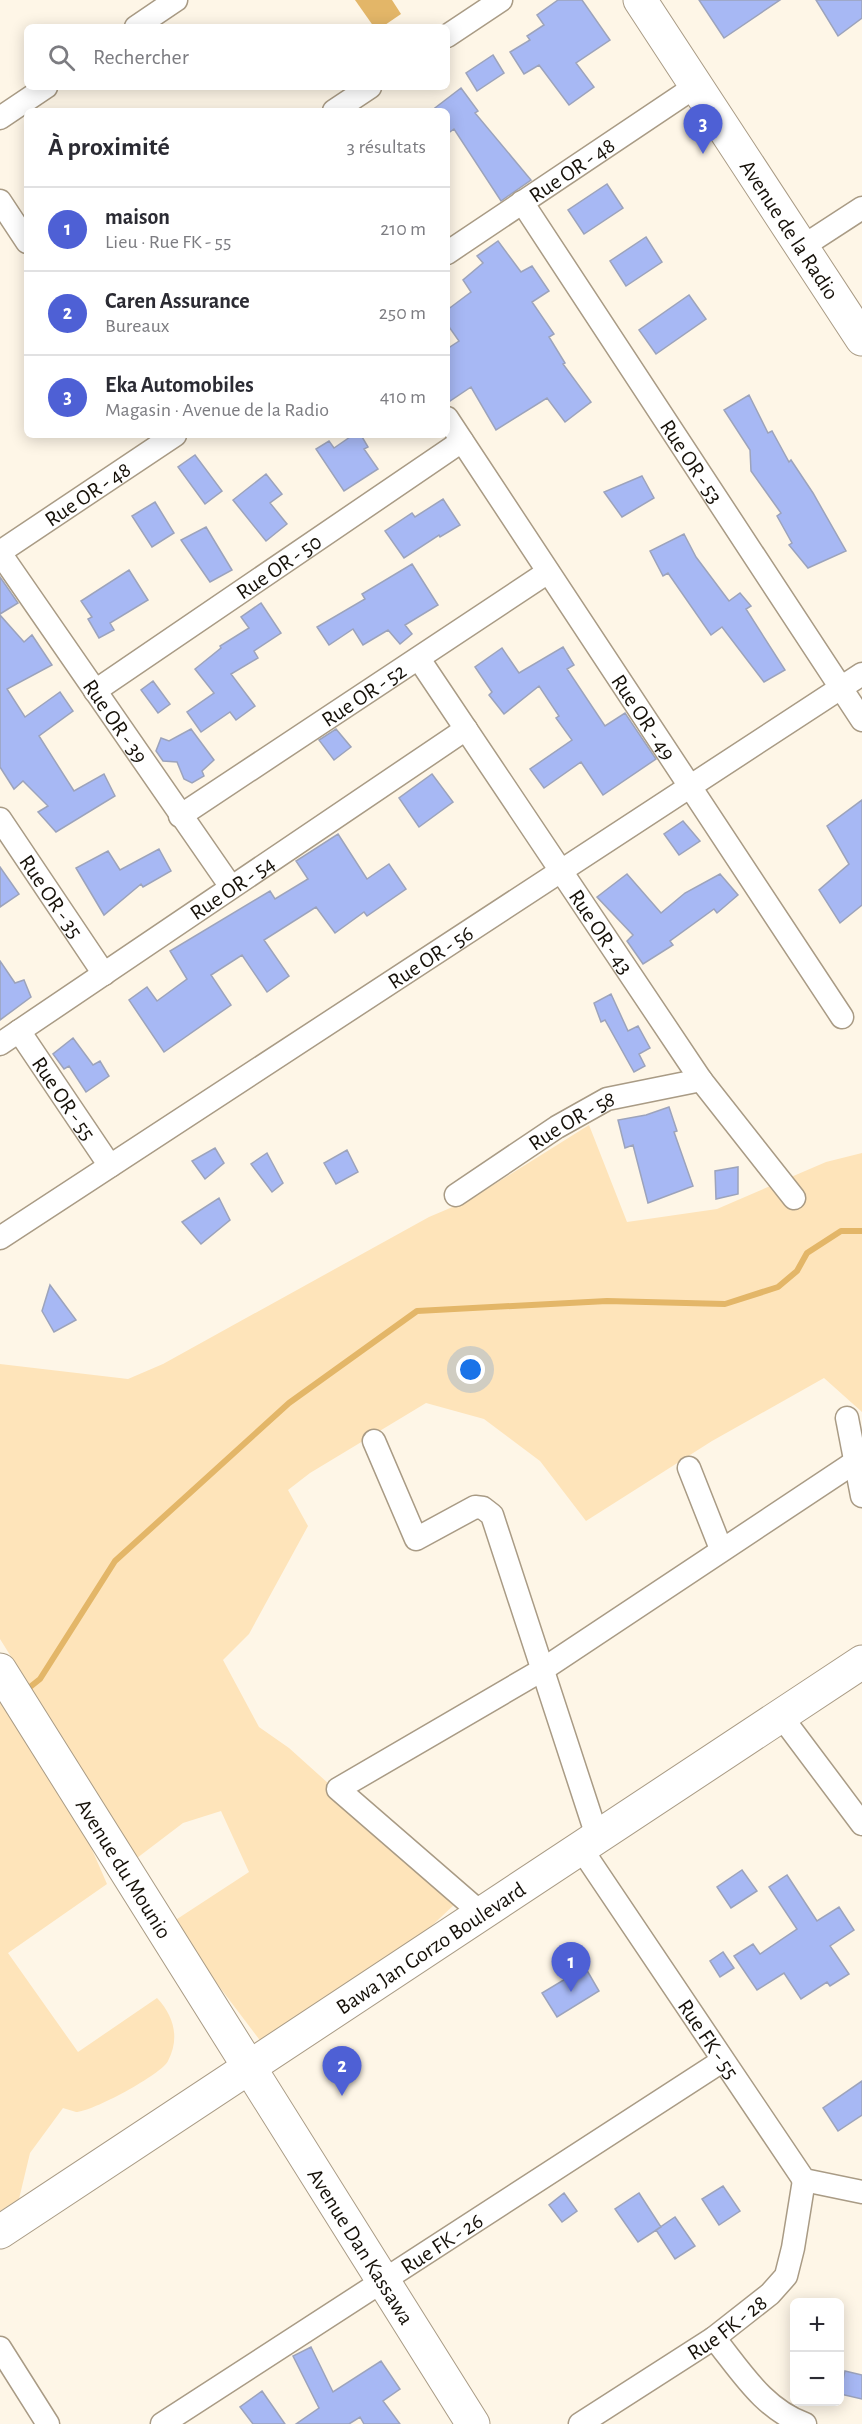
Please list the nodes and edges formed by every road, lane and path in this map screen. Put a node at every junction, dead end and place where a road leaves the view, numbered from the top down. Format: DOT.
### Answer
graph roads {
  1 [pos="176,0"];
  2 [pos="501,0"];
  3 [pos="640,0"];
  4 [pos="140,24"];
  5 [pos="450,34"];
  6 [pos="696,86"];
  7 [pos="42,90"];
  8 [pos="366,90"];
  9 [pos="338,108"];
  10 [pos="0,118"];
  11 [pos="0,201"];
  12 [pos="522,202"];
  13 [pos="862,208"];
  14 [pos="24,237"];
  15 [pos="802,247"];
  16 [pos="450,251"];
  17 [pos="862,339"];
  18 [pos="450,423"];
  19 [pos="164,438"];
  20 [pos="462,441"];
  21 [pos="3,544"];
  22 [pos="548,572"];
  23 [pos="420,659"];
  24 [pos="862,674"];
  25 [pos="841,688"];
  26 [pos="95,691"];
  27 [pos="862,720"];
  28 [pos="466,729"];
  29 [pos="689,787"];
  30 [pos="180,816"];
  31 [pos="0,819"];
  32 [pos="562,870"];
  33 [pos="231,887"];
  34 [pos="104,974"];
  35 [pos="842,1017"];
  36 [pos="19,1031"];
  37 [pos="0,1044"];
  38 [pos="701,1080"];
  39 [pos="110,1166"];
  40 [pos="456,1196"];
  41 [pos="794,1198"];
  42 [pos="0,1238"];
  43 [pos="847,1418"];
  44 [pos="374,1441"];
  45 [pos="855,1462"];
  46 [pos="688,1467"];
  47 [pos="862,1496"];
  48 [pos="721,1549"];
  49 [pos="862,1662"];
  50 [pos="0,1670"];
  51 [pos="542,1670"];
  52 [pos="781,1716"];
  53 [pos="862,1824"];
  54 [pos="589,1842"];
  55 [pos="481,1913"];
  56 [pos="722,2061"];
  57 [pos="247,2068"];
  58 [pos="804,2180"];
  59 [pos="862,2192"];
  60 [pos="0,2232"];
  61 [pos="382,2282"];
  62 [pos="714,2338"];
  63 [pos="0,2348"];
  64 [pos="48,2424"];
  65 [pos="162,2424"];
  66 [pos="473,2424"];
  67 [pos="580,2424"];
  68 [pos="804,2424"];
  1 -- 4 [label="street"];
  2 -- 5 [label="street"];
  3 -- 6 [label="street, Avenue de la Radio"];
  6 -- 12 [label="street, Rue OR - 48"];
  6 -- 15 [label="street, Avenue de la Radio"];
  7 -- 10 [label="street"];
  8 -- 9 [label="street"];
  11 -- 14 [label="street"];
  12 -- 16 [label="street, Rue OR - 48"];
  12 -- 25 [label="street, Rue OR - 53"];
  13 -- 15 [label="street"];
  15 -- 17 [label="street, Avenue de la Radio"];
  18 -- 20 [label="street, Rue OR - 49"];
  19 -- 21 [label="street, Rue OR - 48"];
  20 -- 22 [label="street, Rue OR - 49"];
  20 -- 26 [label="street, Rue OR - 50"];
  21 -- 26 [label="street, Rue OR - 39"];
  22 -- 23 [label="street, Rue OR - 52"];
  22 -- 29 [label="street, Rue OR - 49"];
  23 -- 28 [label="street, Rue OR - 43"];
  23 -- 30 [label="street, Rue OR - 52"];
  24 -- 25 [label="street, Rue OR - 56"];
  25 -- 27 [label="street, Rue OR - 53"];
  25 -- 29 [label="street, Rue OR - 56"];
  26 -- 30 [label="street, Rue OR - 39"];
  28 -- 32 [label="street, Rue OR - 43"];
  28 -- 33 [label="street, Rue OR - 54"];
  29 -- 32 [label="street, Rue OR - 56"];
  29 -- 35 [label="street, Rue OR - 49"];
  30 -- 33 [label="street, Rue OR - 39"];
  31 -- 34 [label="street, Rue OR - 35"];
  32 -- 38 [label="street, Rue OR - 43"];
  32 -- 39 [label="street, Rue OR - 56"];
  33 -- 34 [label="street, Rue OR - 54"];
  34 -- 36 [label="street, Rue OR - 54"];
  36 -- 37 [label="street, Rue OR - 54"];
  36 -- 39 [label="street, Rue OR - 55"];
  38 -- 40 [label="street, Rue OR - 58"];
  38 -- 41 [label="street, Rue OR - 43"];
  39 -- 42 [label="street, Rue OR - 56"];
  43 -- 45 [label="street"];
  44 -- 51 [label="street, Rue FK - 55"];
  45 -- 47 [label="street"];
  45 -- 48 [label="street"];
  46 -- 48 [label="street"];
  48 -- 51 [label="street"];
  49 -- 52 [label="street, Bawa Jan Gorzo Boulevard"];
  50 -- 57 [label="street, Avenue du Mounio"];
  51 -- 54 [label="street, Rue FK - 55"];
  51 -- 55 [label="street"];
  52 -- 53 [label="street"];
  52 -- 54 [label="street, Bawa Jan Gorzo Boulevard"];
  54 -- 55 [label="street, Bawa Jan Gorzo Boulevard"];
  54 -- 56 [label="street, Rue FK - 55"];
  55 -- 57 [label="street, Bawa Jan Gorzo Boulevard"];
  56 -- 58 [label="street, Rue FK - 55"];
  56 -- 61 [label="street, Rue FK - 26"];
  57 -- 60 [label="street, Bawa Jan Gorzo Boulevard"];
  57 -- 61 [label="street, Avenue Dan Kassawa"];
  58 -- 59 [label="street"];
  58 -- 62 [label="street, Rue FK - 28"];
  61 -- 65 [label="street, Rue FK - 26"];
  61 -- 66 [label="street, Avenue Dan Kassawa"];
  62 -- 67 [label="street, Rue FK - 28"];
  62 -- 68 [label="street"];
  63 -- 64 [label="street"];
}
